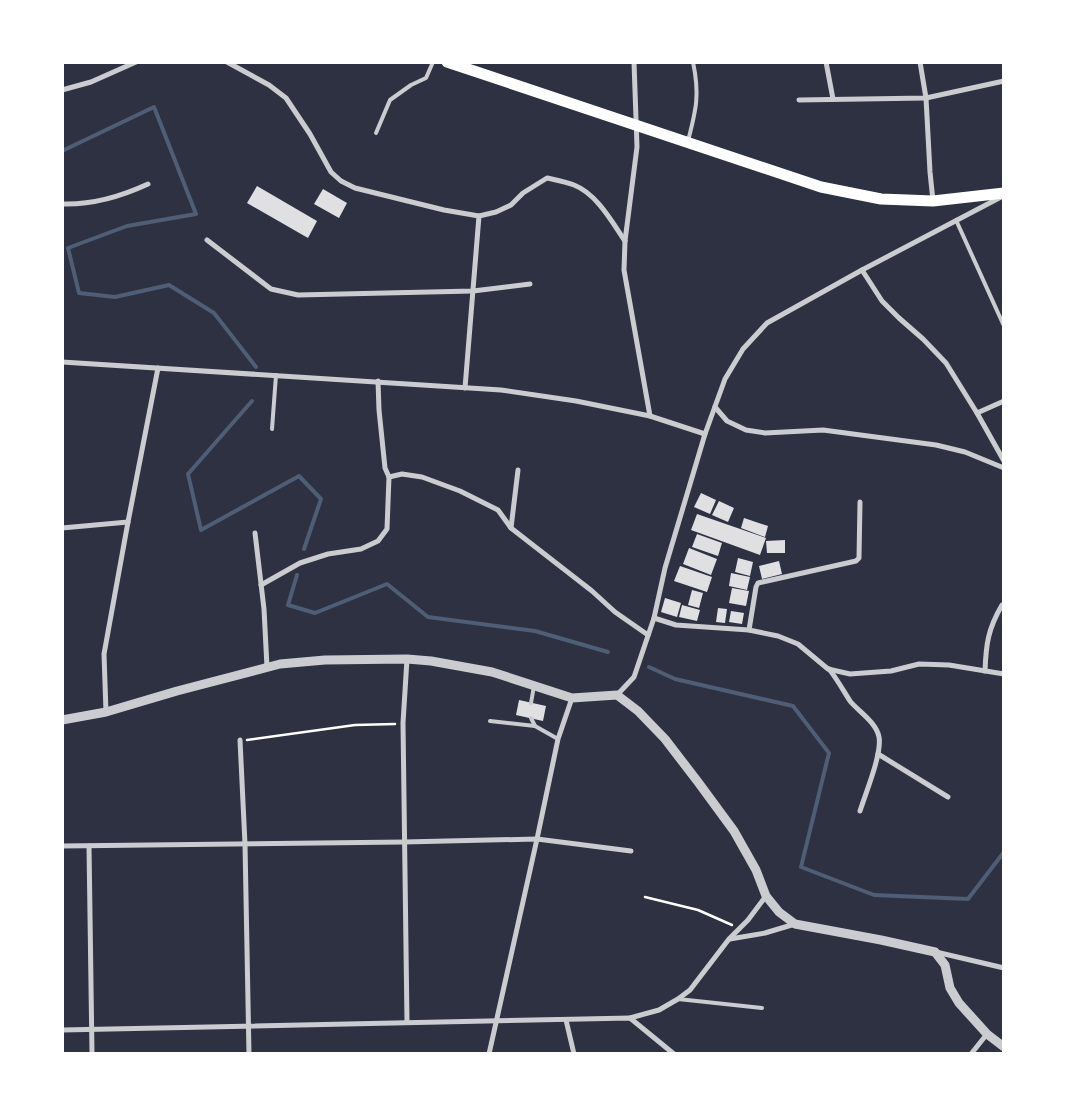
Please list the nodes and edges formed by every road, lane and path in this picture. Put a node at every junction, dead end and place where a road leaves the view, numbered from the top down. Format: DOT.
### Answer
graph roads {
  1 [pos="136,62"];
  2 [pos="227,62"];
  3 [pos="433,62"];
  4 [pos="446,62"];
  5 [pos="634,62"];
  6 [pos="694,62"];
  7 [pos="826,62"];
  8 [pos="920,62"];
  9 [pos="1004,81"];
  10 [pos="62,90"];
  11 [pos="926,98"];
  12 [pos="833,99"];
  13 [pos="799,100"];
  14 [pos="637,127"];
  15 [pos="376,133"];
  16 [pos="688,144"];
  17 [pos="148,184"];
  18 [pos="1004,194"];
  19 [pos="933,201"];
  20 [pos="62,204"];
  21 [pos="479,216"];
  22 [pos="956,220"];
  23 [pos="207,240"];
  24 [pos="624,241"];
  25 [pos="862,270"];
  26 [pos="530,284"];
  27 [pos="473,291"];
  28 [pos="1004,326"];
  29 [pos="62,362"];
  30 [pos="158,368"];
  31 [pos="276,375"];
  32 [pos="378,381"];
  33 [pos="465,388"];
  34 [pos="1004,401"];
  35 [pos="715,407"];
  36 [pos="977,413"];
  37 [pos="650,416"];
  38 [pos="272,429"];
  39 [pos="705,434"];
  40 [pos="1004,461"];
  41 [pos="1004,468"];
  42 [pos="518,470"];
  43 [pos="389,477"];
  44 [pos="860,502"];
  45 [pos="128,522"];
  46 [pos="62,528"];
  47 [pos="511,528"];
  48 [pos="255,533"];
  49 [pos="261,586"];
  50 [pos="1002,605"];
  51 [pos="654,618"];
  52 [pos="749,630"];
  53 [pos="648,635"];
  54 [pos="407,659"];
  55 [pos="267,667"];
  56 [pos="828,668"];
  57 [pos="985,672"];
  58 [pos="1004,674"];
  59 [pos="534,686"];
  60 [pos="617,695"];
  61 [pos="572,698"];
  62 [pos="530,703"];
  63 [pos="106,712"];
  64 [pos="531,718"];
  65 [pos="62,720"];
  66 [pos="490,721"];
  67 [pos="402,723"];
  68 [pos="535,726"];
  69 [pos="558,739"];
  70 [pos="240,740"];
  71 [pos="878,754"];
  72 [pos="948,797"];
  73 [pos="860,811"];
  74 [pos="538,839"];
  75 [pos="404,842"];
  76 [pos="245,844"];
  77 [pos="62,846"];
  78 [pos="89,846"];
  79 [pos="631,851"];
  80 [pos="766,896"];
  81 [pos="645,897"];
  82 [pos="795,924"];
  83 [pos="740,928"];
  84 [pos="729,939"];
  85 [pos="935,952"];
  86 [pos="1004,968"];
  87 [pos="678,999"];
  88 [pos="762,1008"];
  89 [pos="630,1018"];
  90 [pos="496,1020"];
  91 [pos="566,1020"];
  92 [pos="407,1022"];
  93 [pos="248,1027"];
  94 [pos="62,1030"];
  95 [pos="92,1030"];
  96 [pos="987,1034"];
  97 [pos="1004,1047"];
  98 [pos="92,1054"];
  99 [pos="249,1054"];
  100 [pos="488,1054"];
  101 [pos="574,1054"];
  102 [pos="674,1054"];
  103 [pos="972,1054"];
  1 -- 10 [label="street"];
  2 -- 21 [label="street"];
  3 -- 15 [label="lane"];
  4 -- 14 [label="main road"];
  5 -- 14 [label="street"];
  6 -- 16 [label="lane"];
  7 -- 12 [label="street"];
  8 -- 11 [label="street"];
  9 -- 11 [label="street"];
  11 -- 12 [label="street"];
  11 -- 19 [label="street"];
  12 -- 13 [label="street"];
  14 -- 16 [label="main road"];
  14 -- 24 [label="street"];
  16 -- 19 [label="main road"];
  17 -- 20 [label="street"];
  18 -- 19 [label="main road"];
  18 -- 22 [label="street"];
  21 -- 24 [label="street"];
  21 -- 27 [label="street"];
  22 -- 25 [label="street"];
  22 -- 28 [label="lane"];
  23 -- 27 [label="street"];
  24 -- 37 [label="street"];
  25 -- 35 [label="street"];
  25 -- 36 [label="street"];
  26 -- 27 [label="street"];
  27 -- 33 [label="street"];
  29 -- 30 [label="street"];
  30 -- 31 [label="street"];
  30 -- 45 [label="street"];
  31 -- 32 [label="street"];
  31 -- 38 [label="lane"];
  32 -- 33 [label="street"];
  32 -- 43 [label="street"];
  33 -- 37 [label="street"];
  34 -- 36 [label="street"];
  35 -- 39 [label="street"];
  35 -- 41 [label="street"];
  36 -- 40 [label="street"];
  37 -- 39 [label="street"];
  39 -- 51 [label="street"];
  42 -- 47 [label="street"];
  43 -- 47 [label="street"];
  43 -- 49 [label="street"];
  44 -- 52 [label="street"];
  45 -- 46 [label="street"];
  45 -- 63 [label="street"];
  47 -- 53 [label="street"];
  48 -- 49 [label="street"];
  49 -- 55 [label="street"];
  50 -- 57 [label="street"];
  51 -- 52 [label="street"];
  51 -- 53 [label="street"];
  52 -- 56 [label="street"];
  53 -- 60 [label="street"];
  54 -- 55 [label="street"];
  54 -- 59 [label="street"];
  54 -- 67 [label="street"];
  55 -- 63 [label="street"];
  56 -- 57 [label="street"];
  56 -- 71 [label="street"];
  57 -- 58 [label="street"];
  59 -- 61 [label="street"];
  59 -- 62 [label="lane"];
  60 -- 61 [label="street"];
  60 -- 80 [label="street"];
  61 -- 69 [label="street"];
  63 -- 65 [label="street"];
  64 -- 68 [label="lane"];
  66 -- 68 [label="lane"];
  67 -- 70 [label="path"];
  67 -- 75 [label="street"];
  68 -- 69 [label="lane"];
  69 -- 74 [label="street"];
  70 -- 76 [label="street"];
  71 -- 72 [label="street"];
  71 -- 73 [label="street"];
  74 -- 75 [label="street"];
  74 -- 79 [label="street"];
  74 -- 90 [label="street"];
  75 -- 76 [label="street"];
  75 -- 92 [label="street"];
  76 -- 78 [label="street"];
  76 -- 93 [label="street"];
  77 -- 78 [label="street"];
  78 -- 95 [label="street"];
  80 -- 82 [label="street"];
  80 -- 83 [label="street"];
  81 -- 83 [label="path"];
  82 -- 84 [label="street"];
  82 -- 85 [label="street"];
  83 -- 84 [label="street"];
  84 -- 87 [label="street"];
  85 -- 86 [label="street"];
  85 -- 96 [label="street"];
  87 -- 88 [label="lane"];
  87 -- 89 [label="street"];
  89 -- 91 [label="street"];
  89 -- 102 [label="street"];
  90 -- 91 [label="street"];
  90 -- 92 [label="street"];
  90 -- 100 [label="street"];
  91 -- 101 [label="street"];
  92 -- 93 [label="street"];
  93 -- 95 [label="street"];
  93 -- 99 [label="street"];
  94 -- 95 [label="street"];
  95 -- 98 [label="street"];
  96 -- 97 [label="street"];
  96 -- 103 [label="street"];
}
